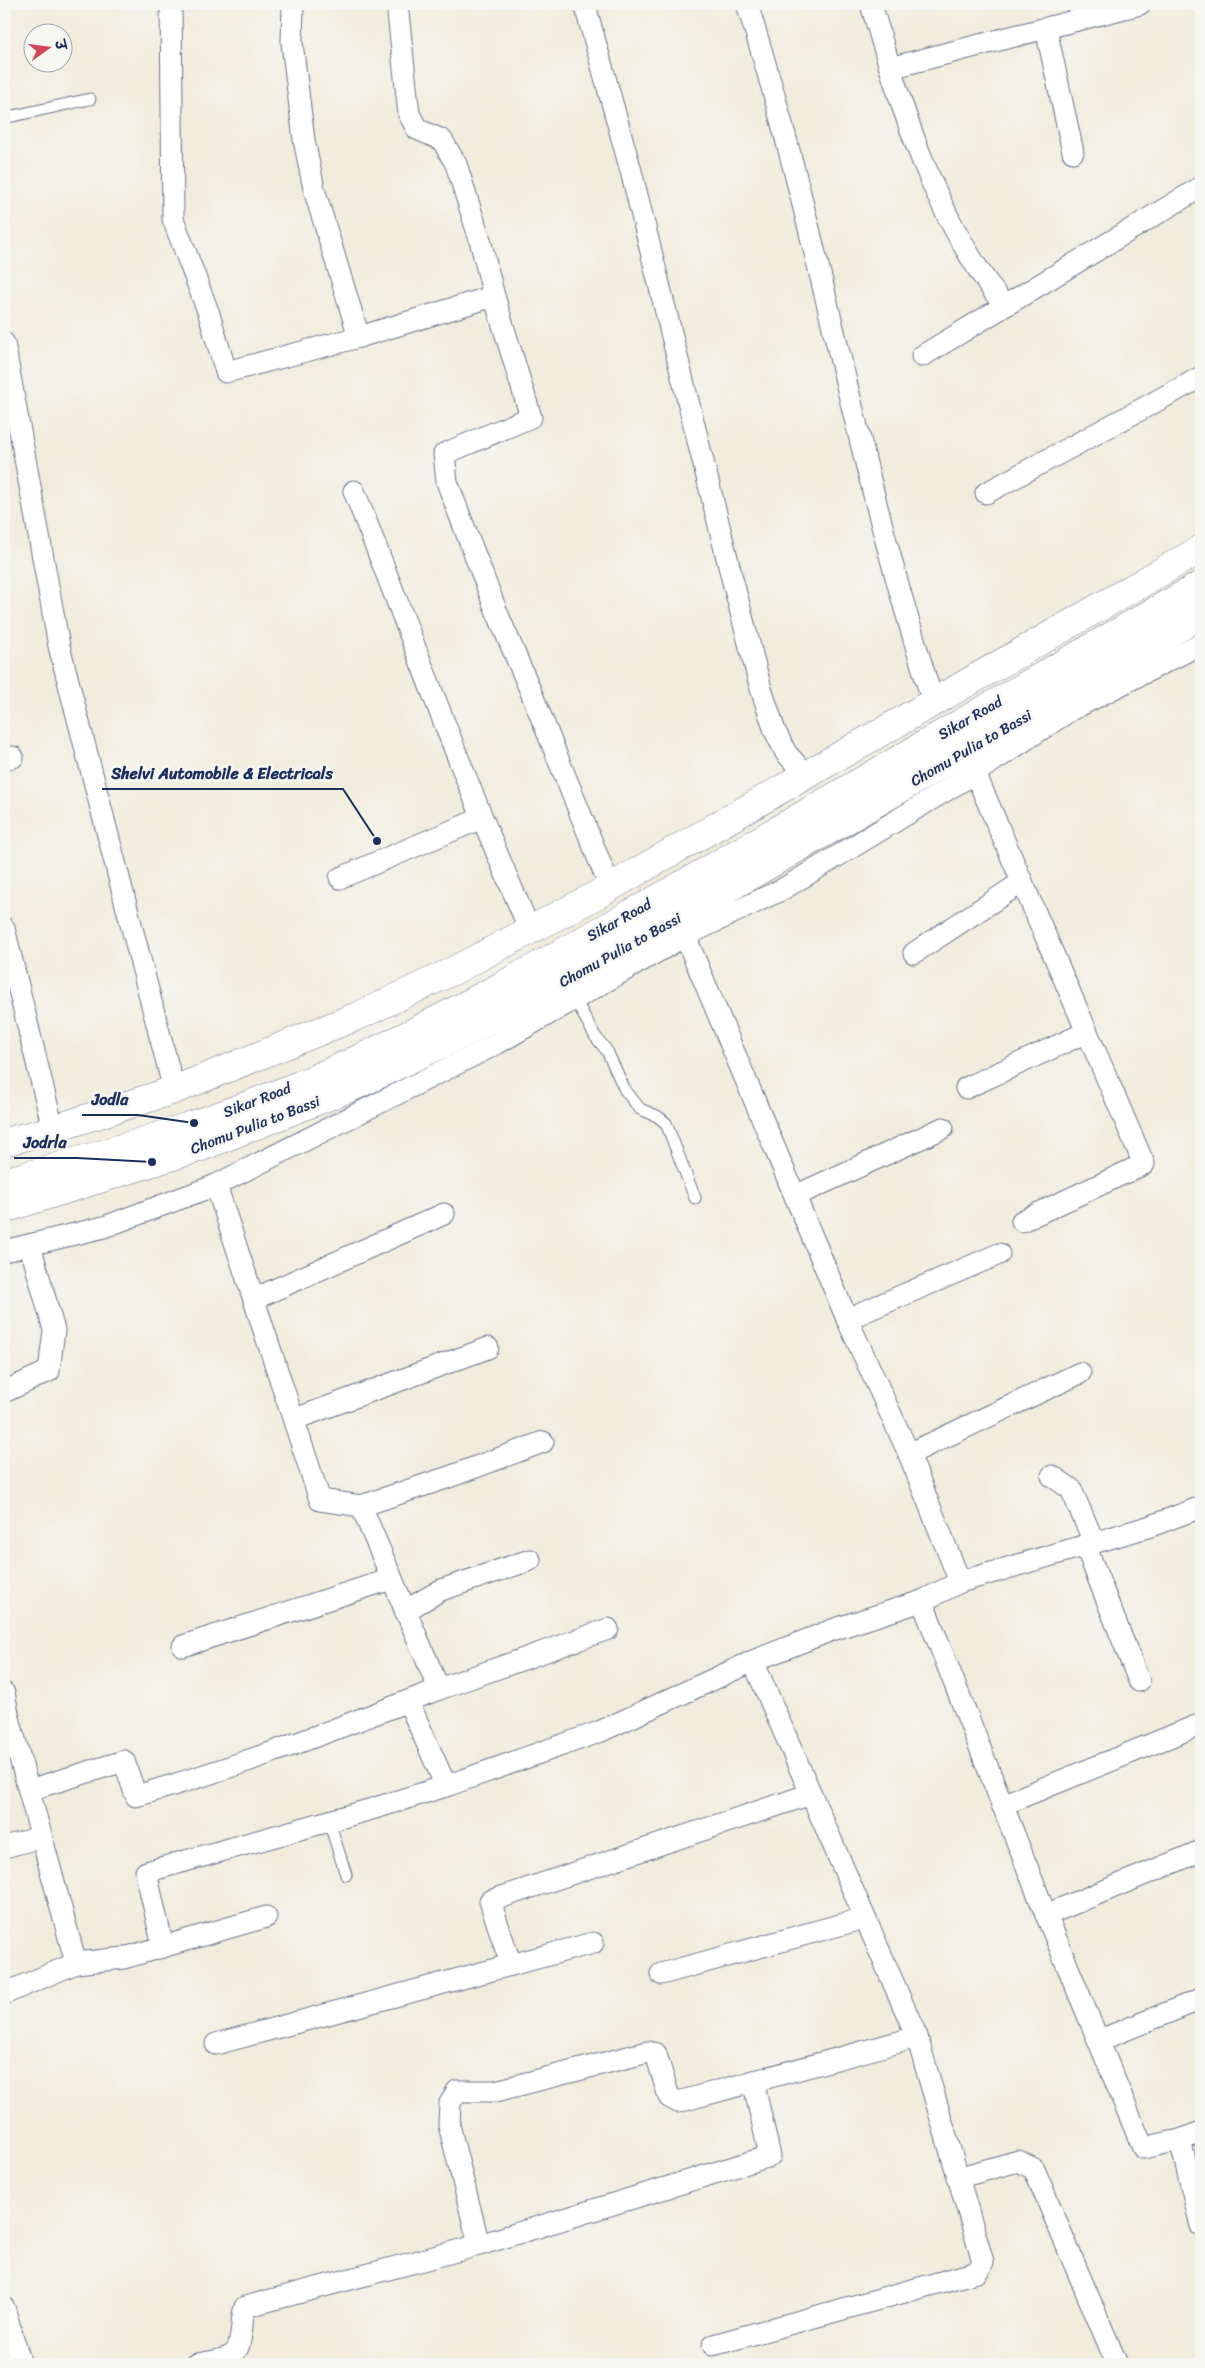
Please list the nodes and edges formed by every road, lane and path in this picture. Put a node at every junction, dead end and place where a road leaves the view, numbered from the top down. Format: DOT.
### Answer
graph roads {
  1 [pos="171,4"];
  2 [pos="293,4"];
  3 [pos="397,4"];
  4 [pos="588,4"];
  5 [pos="747,4"];
  6 [pos="871,4"];
  7 [pos="1140,4"];
  8 [pos="1046,29"];
  9 [pos="890,68"];
  10 [pos="90,99"];
  11 [pos="4,118"];
  12 [pos="1072,152"];
  13 [pos="1201,187"];
  14 [pos="494,296"];
  15 [pos="1004,305"];
  16 [pos="359,337"];
  17 [pos="5,354"];
  18 [pos="922,356"];
  19 [pos="1201,377"];
  20 [pos="354,491"];
  21 [pos="986,493"];
  22 [pos="1201,549"];
  23 [pos="1201,585"];
  24 [pos="1201,615"];
  25 [pos="1201,644"];
  26 [pos="933,702"];
  27 [pos="975,773"];
  28 [pos="806,775"];
  29 [pos="482,818"];
  30 [pos="340,878"];
  31 [pos="1022,882"];
  32 [pos="610,887"];
  33 [pos="4,928"];
  34 [pos="530,930"];
  35 [pos="685,936"];
  36 [pos="914,953"];
  37 [pos="575,999"];
  38 [pos="1087,1032"];
  39 [pos="966,1088"];
  40 [pos="174,1090"];
  41 [pos="942,1128"];
  42 [pos="53,1129"];
  43 [pos="4,1142"];
  44 [pos="4,1182"];
  45 [pos="216,1185"];
  46 [pos="795,1196"];
  47 [pos="696,1198"];
  48 [pos="4,1208"];
  49 [pos="444,1214"];
  50 [pos="1022,1221"];
  51 [pos="30,1245"];
  52 [pos="4,1251"];
  53 [pos="999,1254"];
  54 [pos="254,1299"];
  55 [pos="847,1319"];
  56 [pos="488,1348"];
  57 [pos="1080,1373"];
  58 [pos="4,1392"];
  59 [pos="295,1419"];
  60 [pos="543,1442"];
  61 [pos="909,1454"];
  62 [pos="1052,1476"];
  63 [pos="360,1506"];
  64 [pos="1201,1507"];
  65 [pos="1089,1544"];
  66 [pos="530,1560"];
  67 [pos="391,1579"];
  68 [pos="960,1582"];
  69 [pos="922,1602"];
  70 [pos="405,1611"];
  71 [pos="608,1629"];
  72 [pos="183,1646"];
  73 [pos="753,1661"];
  74 [pos="1139,1681"];
  75 [pos="439,1689"];
  76 [pos="4,1693"];
  77 [pos="408,1701"];
  78 [pos="6,1719"];
  79 [pos="1201,1724"];
  80 [pos="446,1786"];
  81 [pos="29,1790"];
  82 [pos="811,1794"];
  83 [pos="1002,1805"];
  84 [pos="330,1820"];
  85 [pos="42,1836"];
  86 [pos="4,1846"];
  87 [pos="1201,1851"];
  88 [pos="346,1876"];
  89 [pos="1046,1915"];
  90 [pos="266,1917"];
  91 [pos="865,1918"];
  92 [pos="593,1943"];
  93 [pos="163,1947"];
  94 [pos="76,1963"];
  95 [pos="510,1965"];
  96 [pos="661,1974"];
  97 [pos="4,1994"];
  98 [pos="1201,1999"];
  99 [pos="917,2037"];
  100 [pos="1098,2041"];
  101 [pos="216,2044"];
  102 [pos="753,2082"];
  103 [pos="1201,2132"];
  104 [pos="1180,2140"];
  105 [pos="957,2178"];
  106 [pos="1201,2226"];
  107 [pos="479,2245"];
  108 [pos="4,2308"];
  109 [pos="713,2345"];
  110 [pos="21,2364"];
  111 [pos="197,2364"];
  112 [pos="1117,2364"];
  1 -- 16 [label="street"];
  2 -- 16 [label="street"];
  3 -- 14 [label="street"];
  4 -- 28 [label="street"];
  5 -- 26 [label="street"];
  6 -- 9 [label="street"];
  7 -- 8 [label="street"];
  8 -- 9 [label="street"];
  8 -- 12 [label="street"];
  9 -- 15 [label="street"];
  10 -- 11 [label="lane"];
  13 -- 15 [label="street"];
  14 -- 16 [label="street"];
  14 -- 32 [label="street"];
  15 -- 18 [label="street"];
  17 -- 40 [label="street"];
  19 -- 21 [label="street"];
  20 -- 29 [label="street"];
  22 -- 26 [label="main road"];
  23 -- 44 [label="main road, Sikar Road"];
  24 -- 48 [label="main road, Chomu Pulia to Bassi"];
  25 -- 27 [label="street"];
  26 -- 28 [label="main road"];
  27 -- 31 [label="street"];
  27 -- 35 [label="street"];
  28 -- 32 [label="main road"];
  29 -- 30 [label="street"];
  29 -- 34 [label="street"];
  31 -- 36 [label="street"];
  31 -- 38 [label="street"];
  32 -- 34 [label="main road"];
  33 -- 42 [label="street"];
  34 -- 40 [label="main road"];
  35 -- 37 [label="street"];
  35 -- 46 [label="street"];
  37 -- 45 [label="street"];
  37 -- 47 [label="lane"];
  38 -- 39 [label="street"];
  38 -- 50 [label="street"];
  40 -- 42 [label="main road"];
  41 -- 46 [label="street"];
  42 -- 43 [label="main road"];
  45 -- 51 [label="street"];
  45 -- 54 [label="street"];
  46 -- 55 [label="street"];
  49 -- 54 [label="street"];
  51 -- 52 [label="street"];
  51 -- 58 [label="street"];
  53 -- 55 [label="street"];
  54 -- 59 [label="street"];
  55 -- 61 [label="street"];
  56 -- 59 [label="street"];
  57 -- 61 [label="street"];
  59 -- 63 [label="street"];
  60 -- 63 [label="street"];
  61 -- 68 [label="street"];
  62 -- 65 [label="street"];
  63 -- 67 [label="street"];
  64 -- 65 [label="street"];
  65 -- 68 [label="street"];
  65 -- 74 [label="street"];
  66 -- 70 [label="street"];
  67 -- 70 [label="street"];
  67 -- 72 [label="street"];
  68 -- 69 [label="street"];
  69 -- 73 [label="street"];
  69 -- 83 [label="street"];
  70 -- 75 [label="street"];
  71 -- 75 [label="street"];
  73 -- 80 [label="street"];
  73 -- 82 [label="street"];
  75 -- 77 [label="street"];
  76 -- 78 [label="street"];
  77 -- 80 [label="street"];
  77 -- 81 [label="street"];
  78 -- 81 [label="street"];
  79 -- 83 [label="street"];
  80 -- 84 [label="street"];
  81 -- 85 [label="street"];
  82 -- 91 [label="street"];
  82 -- 95 [label="street"];
  83 -- 89 [label="street"];
  84 -- 88 [label="lane"];
  84 -- 93 [label="street"];
  85 -- 86 [label="street"];
  85 -- 94 [label="street"];
  87 -- 89 [label="street"];
  89 -- 100 [label="street"];
  90 -- 93 [label="street"];
  91 -- 96 [label="street"];
  91 -- 99 [label="street"];
  92 -- 95 [label="street"];
  93 -- 94 [label="street"];
  94 -- 97 [label="street"];
  95 -- 101 [label="street"];
  98 -- 100 [label="street"];
  99 -- 102 [label="street"];
  99 -- 105 [label="street"];
  100 -- 104 [label="street"];
  102 -- 107 [label="street"];
  102 -- 107 [label="street"];
  103 -- 104 [label="street"];
  104 -- 106 [label="street"];
  105 -- 109 [label="street"];
  105 -- 112 [label="street"];
  107 -- 111 [label="street"];
  108 -- 110 [label="street"];
}
